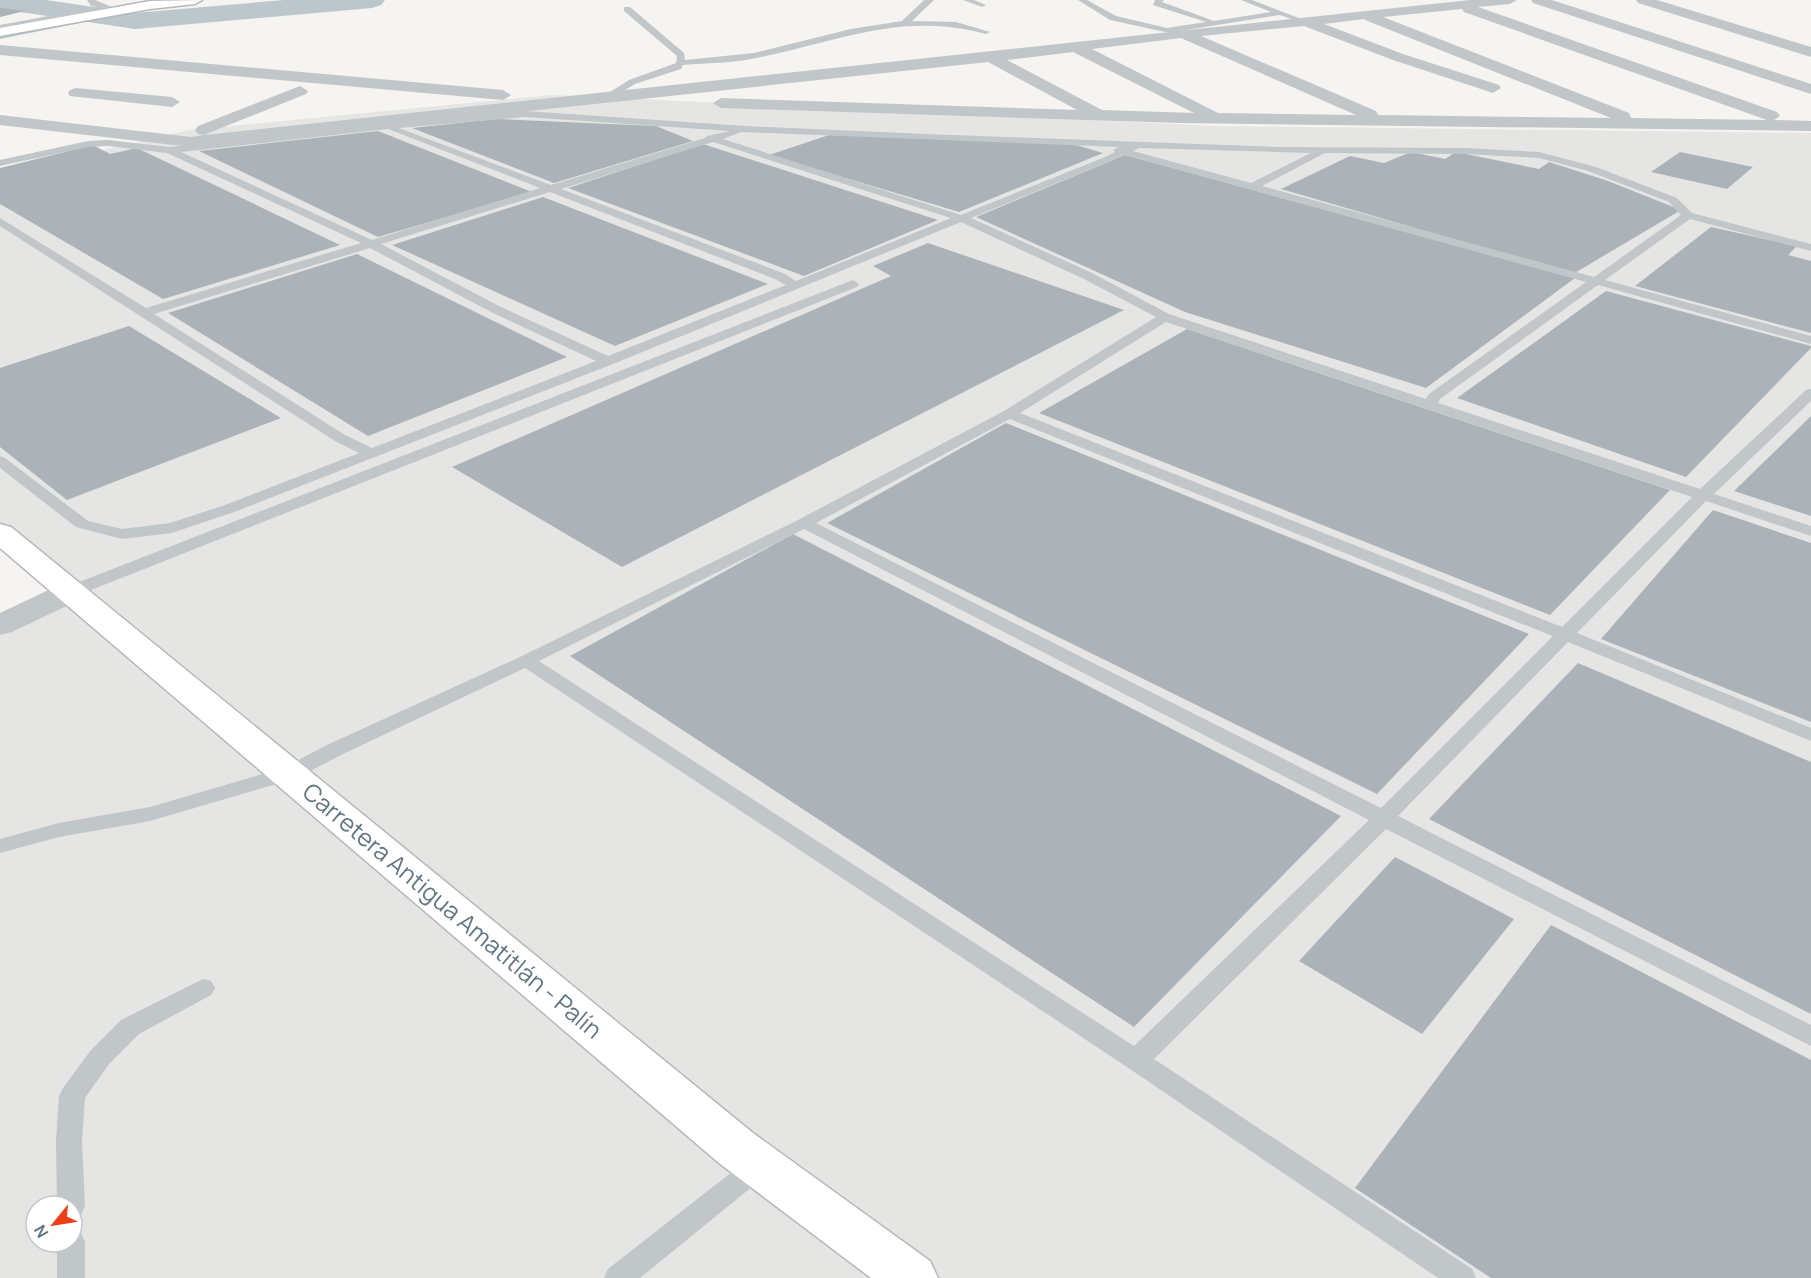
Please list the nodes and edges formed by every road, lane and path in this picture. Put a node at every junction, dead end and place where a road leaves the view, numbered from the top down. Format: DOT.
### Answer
graph roads {
  1 [pos="195,0"];
  2 [pos="930,0"];
  3 [pos="967,0"];
  4 [pos="1082,0"];
  5 [pos="1160,0"];
  6 [pos="1245,0"];
  7 [pos="1355,0"];
  8 [pos="1445,0"];
  9 [pos="1510,0"];
  10 [pos="1538,0"];
  11 [pos="1643,0"];
  12 [pos="94,3"];
  13 [pos="150,5"];
  14 [pos="982,5"];
  15 [pos="1461,6"];
  16 [pos="627,9"];
  17 [pos="1387,12"];
  18 [pos="1281,13"];
  19 [pos="1365,15"];
  20 [pos="74,17"];
  21 [pos="1214,22"];
  22 [pos="1305,22"];
  23 [pos="904,23"];
  24 [pos="0,27"];
  25 [pos="0,32"];
  26 [pos="1175,32"];
  27 [pos="986,33"];
  28 [pos="1076,47"];
  29 [pos="1448,48"];
  30 [pos="0,50"];
  31 [pos="1811,52"];
  32 [pos="990,57"];
  33 [pos="1398,57"];
  34 [pos="681,63"];
  35 [pos="1811,89"];
  36 [pos="300,91"];
  37 [pos="76,93"];
  38 [pos="1570,96"];
  39 [pos="138,98"];
  40 [pos="604,99"];
  41 [pos="568,101"];
  42 [pos="172,102"];
  43 [pos="384,102"];
  44 [pos="1102,116"];
  45 [pos="1219,118"];
  46 [pos="0,120"];
  47 [pos="1384,121"];
  48 [pos="665,123"];
  49 [pos="1641,124"];
  50 [pos="64,126"];
  51 [pos="387,126"];
  52 [pos="1804,126"];
  53 [pos="325,128"];
  54 [pos="745,129"];
  55 [pos="712,139"];
  56 [pos="1095,142"];
  57 [pos="1139,144"];
  58 [pos="172,146"];
  59 [pos="1325,150"];
  60 [pos="1124,152"];
  61 [pos="0,163"];
  62 [pos="1252,187"];
  63 [pos="551,190"];
  64 [pos="1688,215"];
  65 [pos="961,218"];
  66 [pos="0,220"];
  67 [pos="372,244"];
  68 [pos="1811,248"];
  69 [pos="1597,282"];
  70 [pos="853,284"];
  71 [pos="795,285"];
  72 [pos="144,313"];
  73 [pos="1166,317"];
  74 [pos="1811,340"];
  75 [pos="608,361"];
  76 [pos="1811,393"];
  77 [pos="1430,405"];
  78 [pos="1009,414"];
  79 [pos="371,453"];
  80 [pos="0,461"];
  81 [pos="1703,495"];
  82 [pos="804,523"];
  83 [pos="1811,531"];
  84 [pos="0,533"];
  85 [pos="70,592"];
  86 [pos="0,625"];
  87 [pos="1565,634"];
  88 [pos="526,661"];
  89 [pos="1811,735"];
  90 [pos="290,773"];
  91 [pos="1384,818"];
  92 [pos="0,846"];
  93 [pos="203,988"];
  94 [pos="1811,1036"];
  95 [pos="1136,1060"];
  96 [pos="760,1165"];
  97 [pos="71,1194"];
  98 [pos="71,1254"];
  99 [pos="870,1265"];
  100 [pos="628,1275"];
  101 [pos="71,1278"];
  102 [pos="912,1278"];
  103 [pos="1462,1278"];
  1 -- 13 [label="main road"];
  2 -- 23 [label="lane"];
  3 -- 14 [label="lane"];
  4 -- 26 [label="lane"];
  5 -- 21 [label="lane"];
  6 -- 18 [label="lane"];
  7 -- 17 [label="street"];
  8 -- 15 [label="street"];
  9 -- 15 [label="street"];
  10 -- 35 [label="street"];
  11 -- 31 [label="street"];
  12 -- 13 [label="main road"];
  12 -- 20 [label="lane"];
  13 -- 20 [label="main road"];
  15 -- 17 [label="street"];
  15 -- 52 [label="street"];
  16 -- 34 [label="lane"];
  17 -- 19 [label="street"];
  18 -- 21 [label="lane"];
  18 -- 22 [label="lane"];
  19 -- 22 [label="street"];
  19 -- 29 [label="street"];
  20 -- 24 [label="lane"];
  20 -- 25 [label="main road"];
  21 -- 26 [label="lane"];
  22 -- 26 [label="street"];
  22 -- 33 [label="street"];
  23 -- 27 [label="lane"];
  23 -- 34 [label="lane"];
  26 -- 28 [label="street"];
  26 -- 47 [label="street"];
  28 -- 32 [label="street"];
  28 -- 45 [label="street"];
  29 -- 33 [label="street"];
  29 -- 38 [label="street"];
  30 -- 41 [label="street"];
  32 -- 40 [label="street"];
  32 -- 44 [label="street"];
  33 -- 38 [label="street"];
  34 -- 40 [label="lane"];
  36 -- 58 [label="street"];
  37 -- 39 [label="street"];
  38 -- 49 [label="street"];
  39 -- 42 [label="street"];
  39 -- 50 [label="street"];
  40 -- 41 [label="street"];
  40 -- 44 [label="street"];
  41 -- 53 [label="street"];
  43 -- 53 [label="street"];
  44 -- 45 [label="street"];
  45 -- 47 [label="street"];
  46 -- 50 [label="street"];
  47 -- 49 [label="street"];
  48 -- 51 [label="lane"];
  48 -- 54 [label="lane"];
  48 -- 55 [label="lane"];
  49 -- 52 [label="street"];
  50 -- 58 [label="street"];
  51 -- 58 [label="lane"];
  51 -- 63 [label="lane"];
  53 -- 58 [label="street"];
  54 -- 55 [label="lane"];
  54 -- 56 [label="lane"];
  55 -- 63 [label="lane"];
  55 -- 65 [label="lane"];
  56 -- 57 [label="lane"];
  56 -- 60 [label="lane"];
  57 -- 59 [label="lane"];
  57 -- 60 [label="lane"];
  58 -- 61 [label="lane"];
  58 -- 67 [label="lane"];
  59 -- 62 [label="lane"];
  59 -- 64 [label="lane"];
  60 -- 62 [label="lane"];
  60 -- 65 [label="lane"];
  62 -- 69 [label="lane"];
  63 -- 67 [label="lane"];
  63 -- 71 [label="lane"];
  64 -- 68 [label="lane"];
  64 -- 69 [label="lane"];
  65 -- 71 [label="lane"];
  65 -- 73 [label="lane"];
  66 -- 72 [label="lane"];
  67 -- 72 [label="lane"];
  67 -- 75 [label="lane"];
  69 -- 74 [label="lane"];
  69 -- 77 [label="lane"];
  70 -- 85 [label="lane"];
  71 -- 75 [label="lane"];
  72 -- 79 [label="lane"];
  73 -- 77 [label="lane"];
  73 -- 78 [label="lane"];
  75 -- 79 [label="lane"];
  76 -- 81 [label="lane"];
  77 -- 81 [label="lane"];
  78 -- 82 [label="lane"];
  78 -- 87 [label="lane"];
  79 -- 80 [label="lane"];
  81 -- 83 [label="lane"];
  81 -- 87 [label="lane"];
  82 -- 88 [label="lane"];
  82 -- 91 [label="lane"];
  84 -- 85 [label="main road, Carretera Antigua Amatitlán - Palín"];
  85 -- 86 [label="street"];
  85 -- 90 [label="main road, Carretera Antigua Amatitlán - Palín"];
  87 -- 89 [label="lane"];
  87 -- 91 [label="lane"];
  88 -- 90 [label="lane"];
  88 -- 95 [label="lane"];
  90 -- 92 [label="lane"];
  90 -- 96 [label="main road, Carretera Antigua Amatitlán - Palín"];
  91 -- 94 [label="lane"];
  91 -- 95 [label="lane"];
  93 -- 97 [label="lane"];
  95 -- 103 [label="lane"];
  96 -- 99 [label="main road, Carretera Antigua Amatitlán - Palín"];
  96 -- 100 [label="lane"];
  98 -- 101 [label="lane"];
  99 -- 102 [label="main road, Carretera Antigua Amatitlán - Palín"];
}
